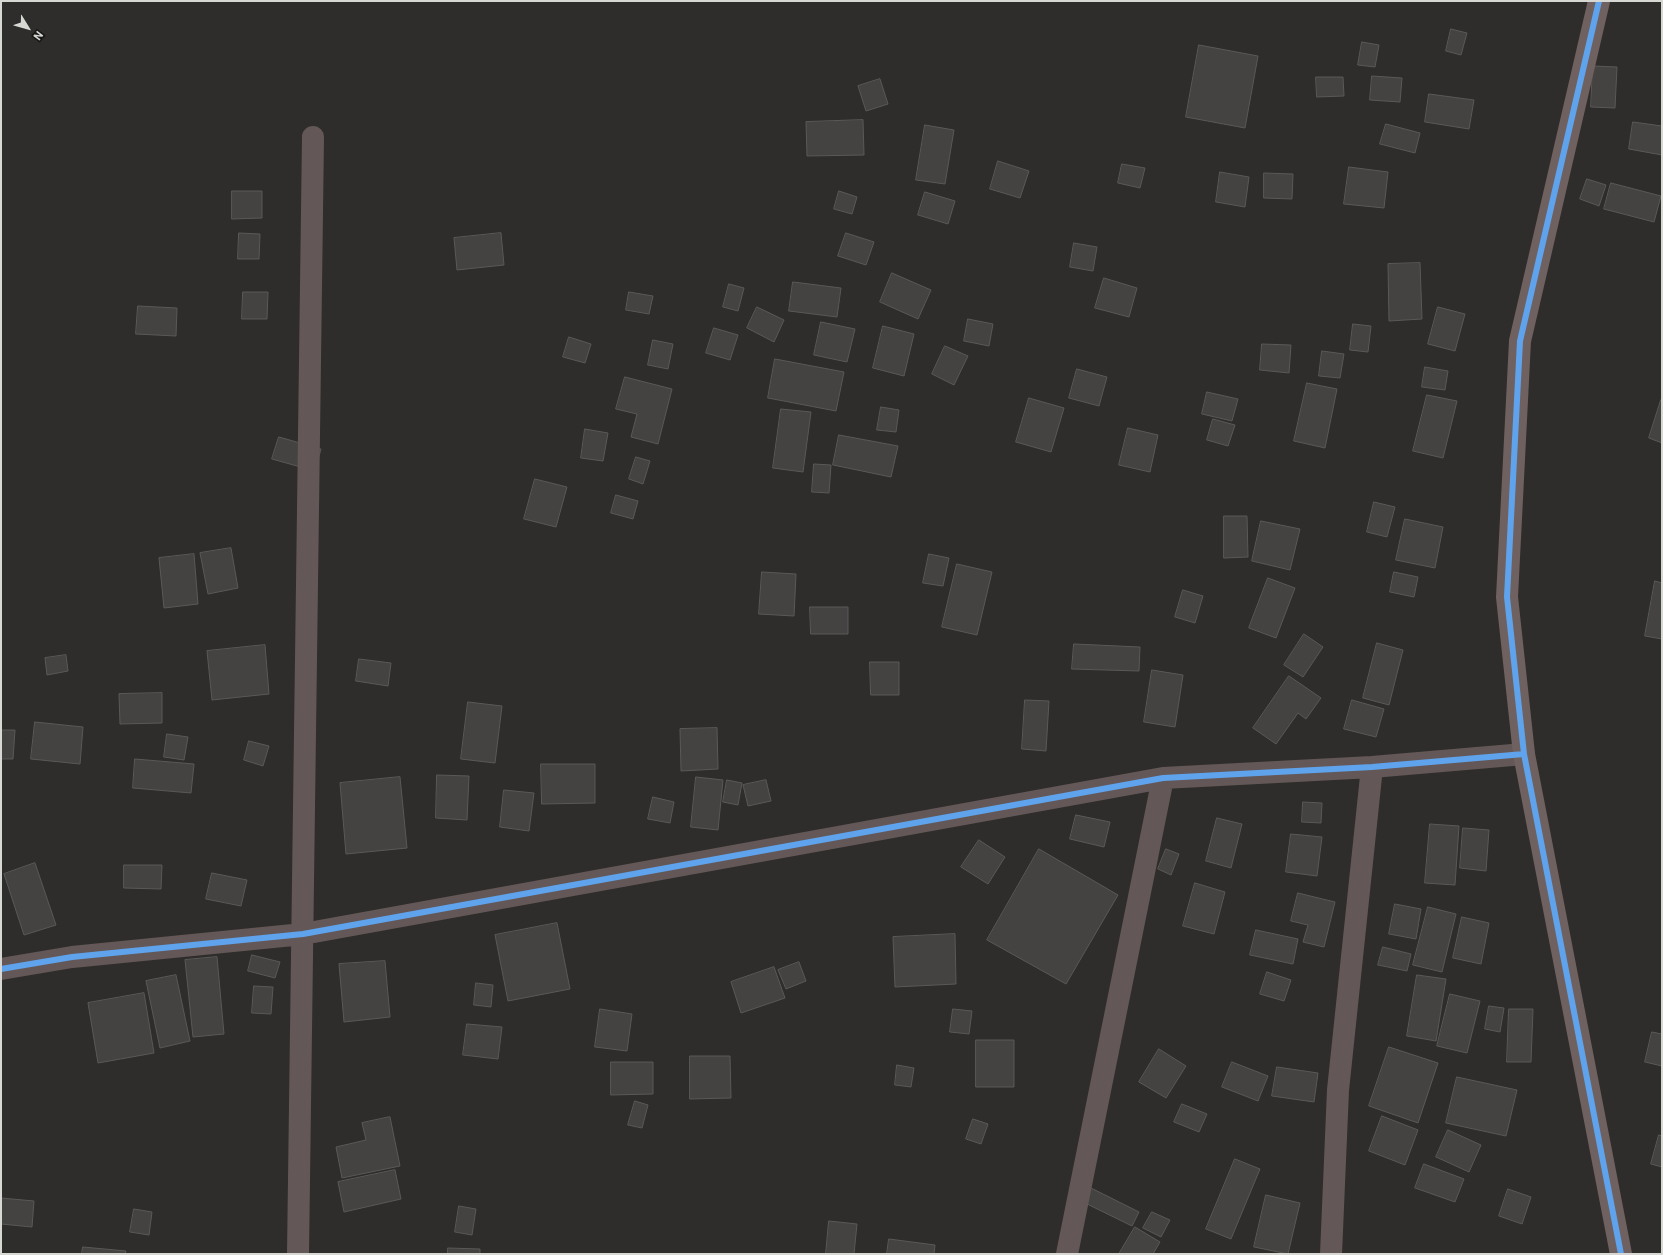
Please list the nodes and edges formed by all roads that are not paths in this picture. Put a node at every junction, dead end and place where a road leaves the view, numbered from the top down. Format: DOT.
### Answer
graph roads {
  1 [pos="1599,1"];
  2 [pos="313,137"];
  3 [pos="1524,754"];
  4 [pos="1372,767"];
  5 [pos="1163,778"];
  6 [pos="302,934"];
  7 [pos="1,968"];
  8 [pos="298,1254"];
  9 [pos="1067,1254"];
  10 [pos="1331,1254"];
  11 [pos="1622,1254"];
  1 -- 3 [label="street"];
  2 -- 6 [label="street"];
  3 -- 4 [label="street"];
  3 -- 11 [label="street"];
  4 -- 5 [label="street"];
  4 -- 10 [label="street"];
  5 -- 6 [label="street"];
  5 -- 9 [label="street"];
  6 -- 7 [label="street"];
  6 -- 8 [label="street"];
}
